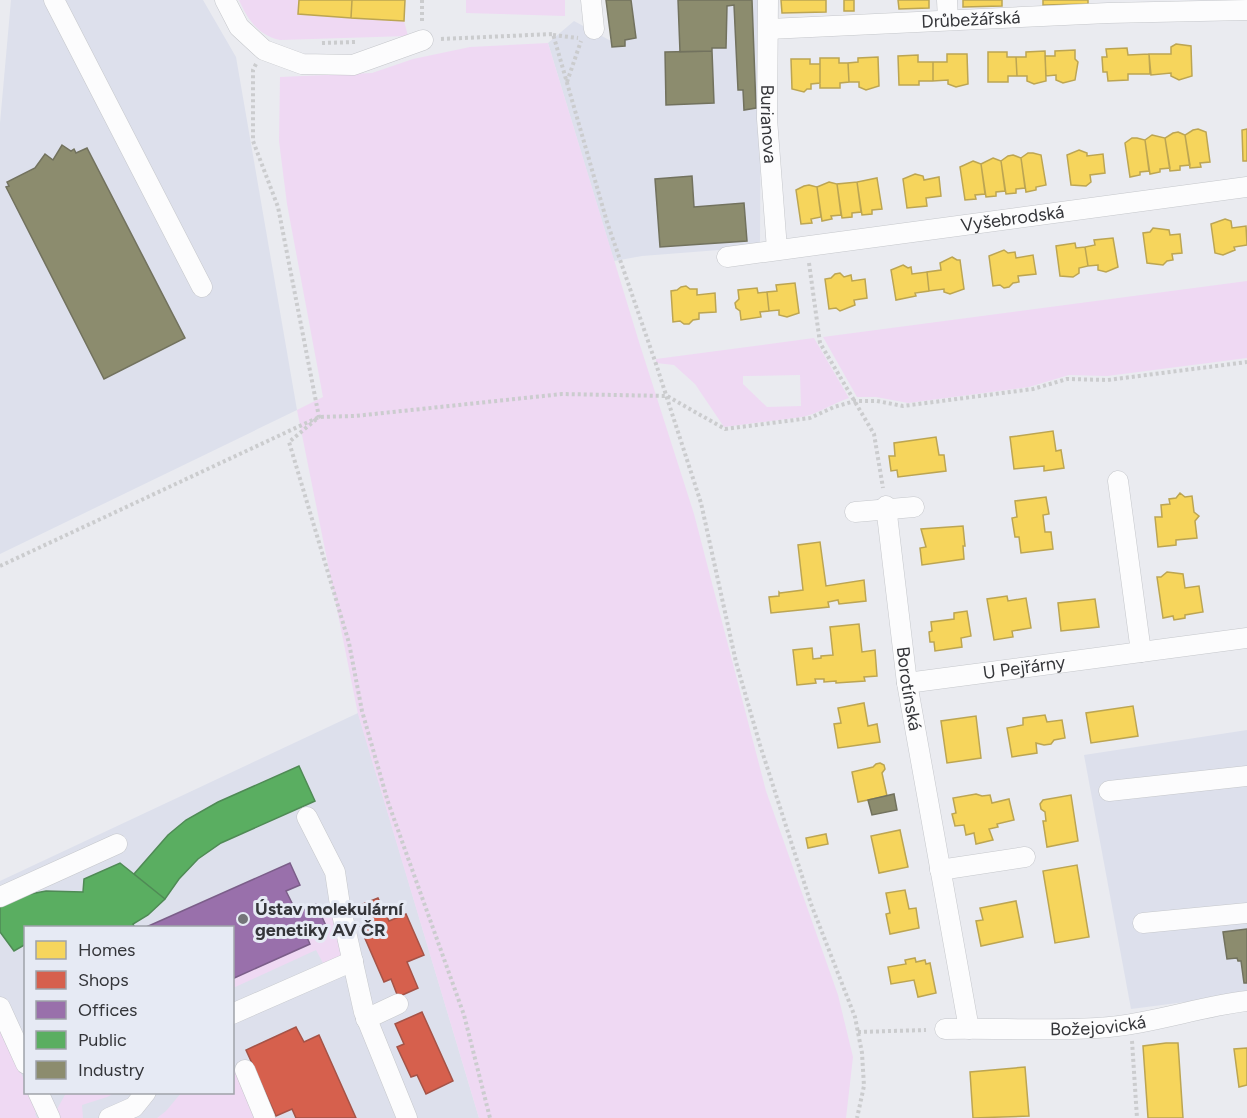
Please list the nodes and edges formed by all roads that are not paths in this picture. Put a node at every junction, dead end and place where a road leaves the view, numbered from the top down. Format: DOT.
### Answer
graph roads {
  1 [pos="54,0"];
  2 [pos="225,0"];
  3 [pos="591,0"];
  4 [pos="768,0"];
  5 [pos="1107,7"];
  6 [pos="948,10"];
  7 [pos="1247,10"];
  8 [pos="769,28"];
  9 [pos="594,29"];
  10 [pos="423,40"];
  11 [pos="1247,187"];
  12 [pos="777,249"];
  13 [pos="727,257"];
  14 [pos="202,287"];
  15 [pos="1118,481"];
  16 [pos="914,507"];
  17 [pos="886,508"];
  18 [pos="855,512"];
  19 [pos="1247,638"];
  20 [pos="1141,652"];
  21 [pos="907,684"];
  22 [pos="1247,776"];
  23 [pos="1108,790"];
  24 [pos="307,817"];
  25 [pos="117,844"];
  26 [pos="1025,857"];
  27 [pos="940,870"];
  28 [pos="0,897"];
  29 [pos="1247,913"];
  30 [pos="1143,923"];
  31 [pos="352,962"];
  32 [pos="1247,1001"];
  33 [pos="398,1004"];
  34 [pos="0,1007"];
  35 [pos="234,1013"];
  36 [pos="366,1019"];
  37 [pos="945,1029"];
  38 [pos="969,1029"];
  39 [pos="24,1060"];
  40 [pos="245,1070"];
  41 [pos="39,1094"];
  42 [pos="144,1094"];
  43 [pos="50,1118"];
  44 [pos="109,1118"];
  45 [pos="265,1118"];
  46 [pos="407,1118"];
  1 -- 14 [label="street"];
  2 -- 10 [label="street"];
  3 -- 9 [label="street"];
  4 -- 8 [label="street, Burianova"];
  5 -- 6 [label="street, Drůbežářská"];
  5 -- 7 [label="street, Drůbežářská"];
  6 -- 8 [label="street, Drůbežářská"];
  8 -- 12 [label="street, Burianova"];
  11 -- 12 [label="street, Vyšebrodská"];
  12 -- 13 [label="street, Vyšebrodská"];
  15 -- 20 [label="street"];
  16 -- 17 [label="street"];
  17 -- 18 [label="street"];
  17 -- 21 [label="street, Borotínská"];
  19 -- 20 [label="street, U Pejřárny"];
  20 -- 21 [label="street, U Pejřárny"];
  21 -- 27 [label="street, Borotínská"];
  22 -- 23 [label="street"];
  24 -- 31 [label="street"];
  25 -- 28 [label="street"];
  26 -- 27 [label="street"];
  27 -- 38 [label="street, Borotínská"];
  29 -- 30 [label="street"];
  31 -- 35 [label="street"];
  31 -- 36 [label="street"];
  32 -- 38 [label="street, Božejovická"];
  33 -- 36 [label="street"];
  34 -- 39 [label="street"];
  36 -- 46 [label="street"];
  37 -- 38 [label="street, Božejovická"];
  40 -- 45 [label="street"];
  41 -- 43 [label="street"];
  42 -- 44 [label="street"];
}
